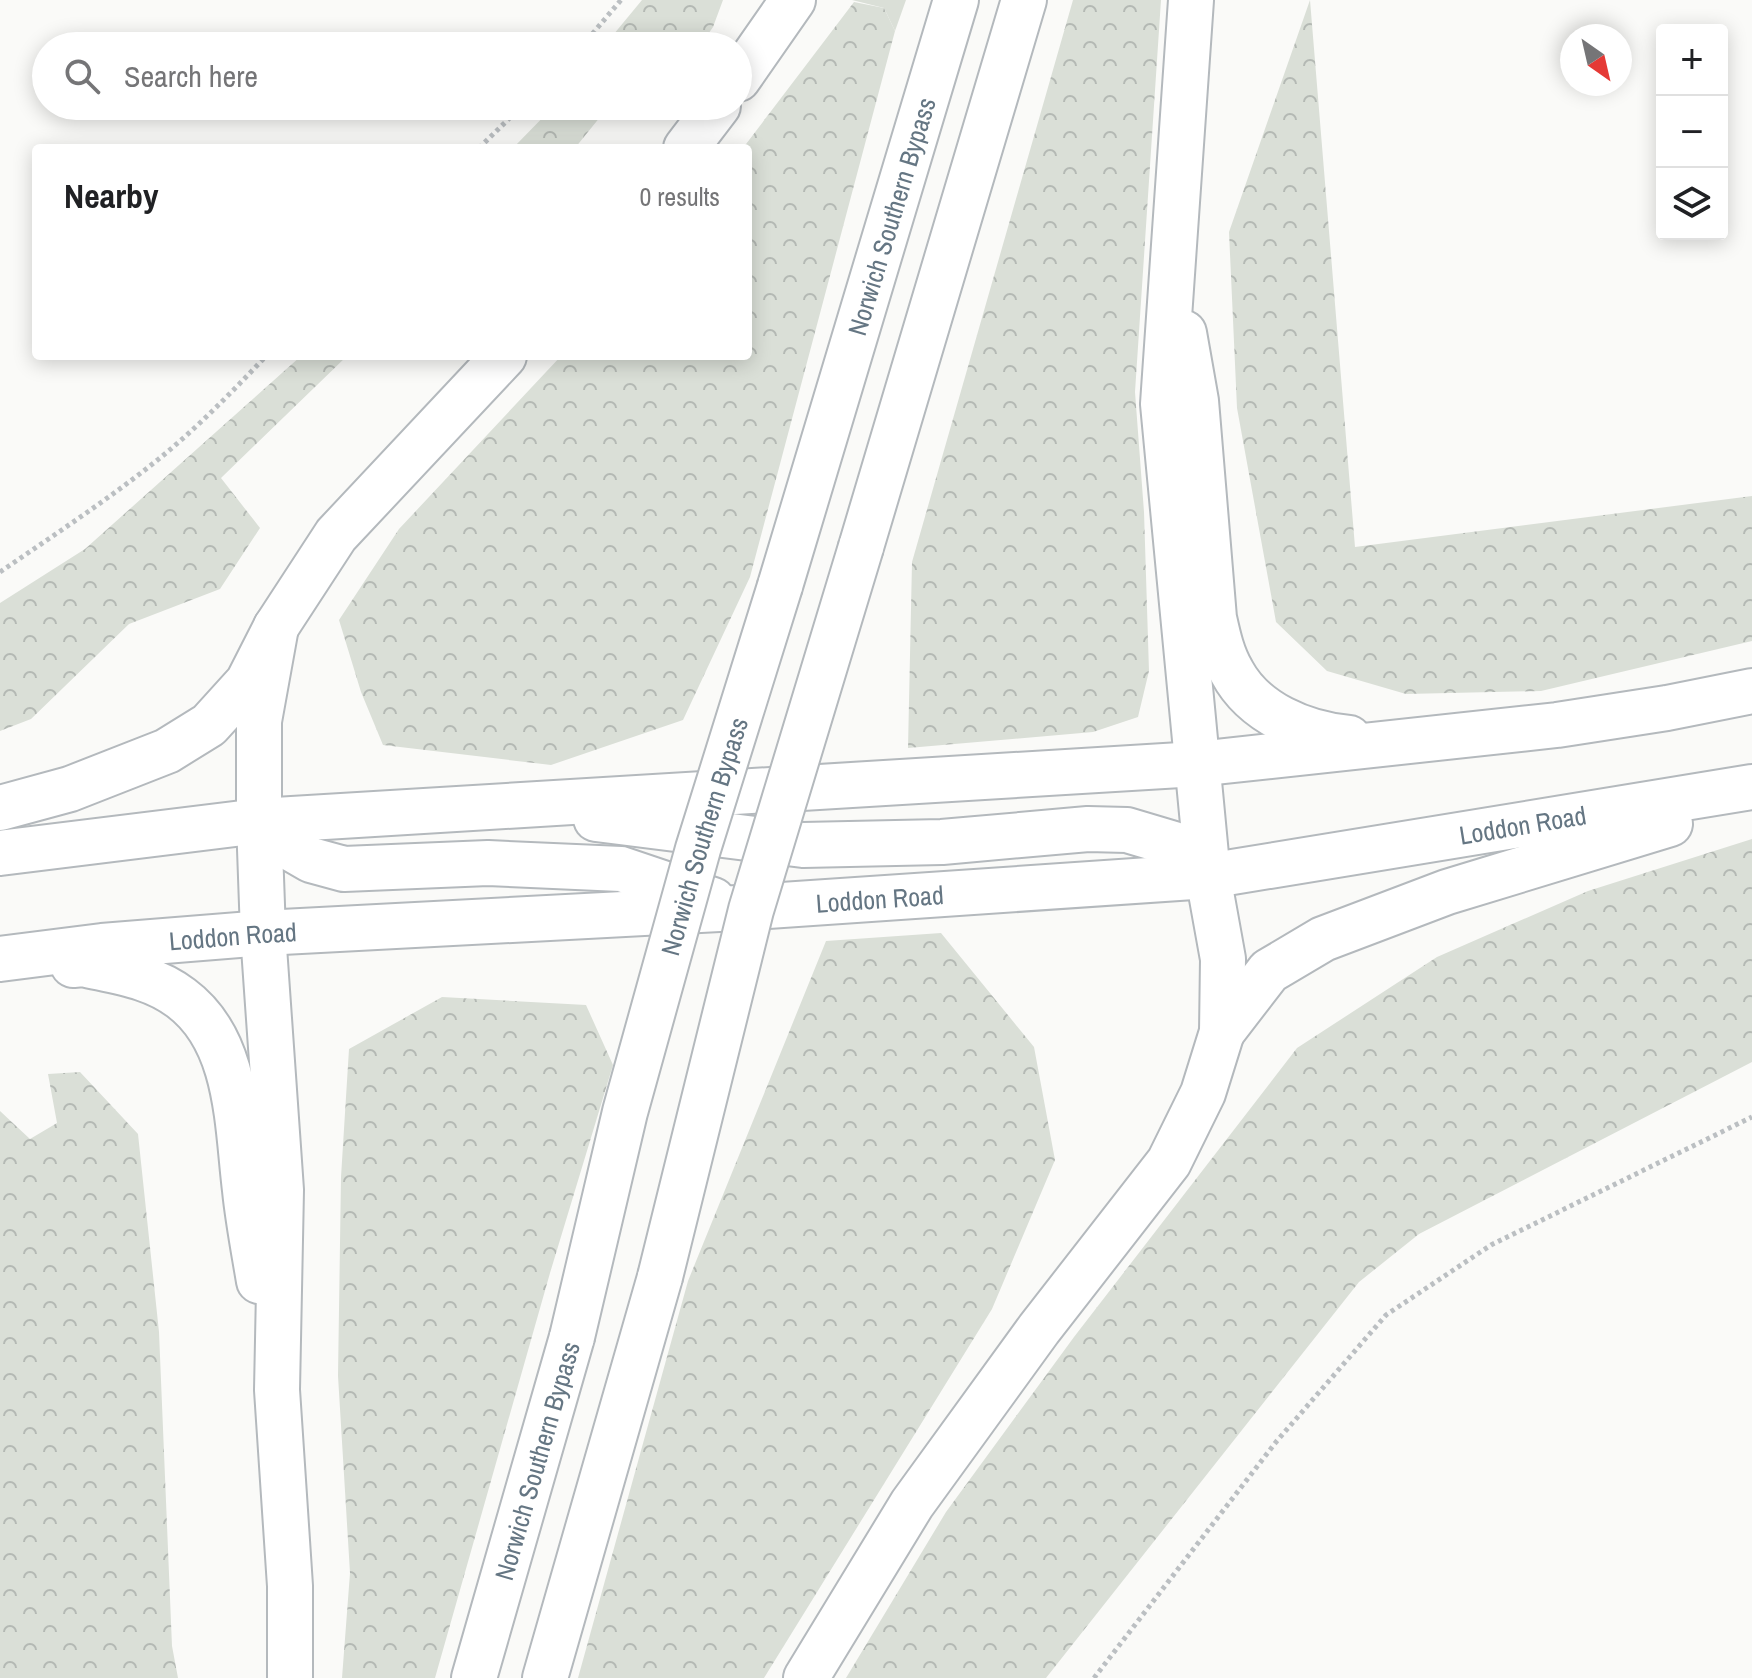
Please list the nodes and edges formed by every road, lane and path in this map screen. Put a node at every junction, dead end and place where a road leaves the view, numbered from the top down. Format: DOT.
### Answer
graph roads {
  1 [pos="621,0"];
  2 [pos="793,0"];
  3 [pos="956,0"];
  4 [pos="1024,0"];
  5 [pos="1191,0"];
  6 [pos="594,32"];
  7 [pos="752,59"];
  8 [pos="508,120"];
  9 [pos="707,120"];
  10 [pos="483,144"];
  11 [pos="689,144"];
  12 [pos="1172,264"];
  13 [pos="262,360"];
  14 [pos="500,360"];
  15 [pos="0,572"];
  16 [pos="276,627"];
  17 [pos="1752,691"];
  18 [pos="1401,742"];
  19 [pos="1197,764"];
  20 [pos="1752,787"];
  21 [pos="1752,798"];
  22 [pos="499,805"];
  23 [pos="0,808"];
  24 [pos="259,821"];
  25 [pos="0,853"];
  26 [pos="1208,876"];
  27 [pos="738,908"];
  28 [pos="263,933"];
  29 [pos="0,959"];
  30 [pos="0,967"];
  31 [pos="1222,1032"];
  32 [pos="1752,1117"];
  33 [pos="277,1390"];
  34 [pos="290,1678"];
  35 [pos="474,1678"];
  36 [pos="545,1678"];
  37 [pos="806,1678"];
  38 [pos="1094,1678"];
  1 -- 6 [label="path"];
  2 -- 7 [label="highway"];
  3 -- 35 [label="highway, Norwich Southern Bypass, bridge"];
  4 -- 36 [label="highway, bridge"];
  5 -- 12 [label="highway"];
  8 -- 10 [label="path"];
  9 -- 11 [label="highway"];
  12 -- 18 [label="highway"];
  12 -- 19 [label="highway"];
  13 -- 15 [label="path"];
  14 -- 16 [label="highway"];
  16 -- 23 [label="highway"];
  16 -- 24 [label="highway"];
  17 -- 18 [label="highway"];
  18 -- 19 [label="highway"];
  19 -- 22 [label="highway"];
  19 -- 26 [label="highway"];
  20 -- 26 [label="highway, Loddon Road"];
  21 -- 31 [label="highway"];
  22 -- 24 [label="highway"];
  22 -- 26 [label="highway"];
  24 -- 25 [label="highway"];
  24 -- 27 [label="highway"];
  24 -- 28 [label="highway"];
  26 -- 27 [label="highway, Loddon Road"];
  26 -- 31 [label="highway"];
  27 -- 28 [label="highway, Loddon Road"];
  28 -- 29 [label="highway, Loddon Road"];
  28 -- 33 [label="highway"];
  30 -- 33 [label="highway"];
  31 -- 37 [label="highway"];
  32 -- 38 [label="path"];
  33 -- 34 [label="highway"];
}
